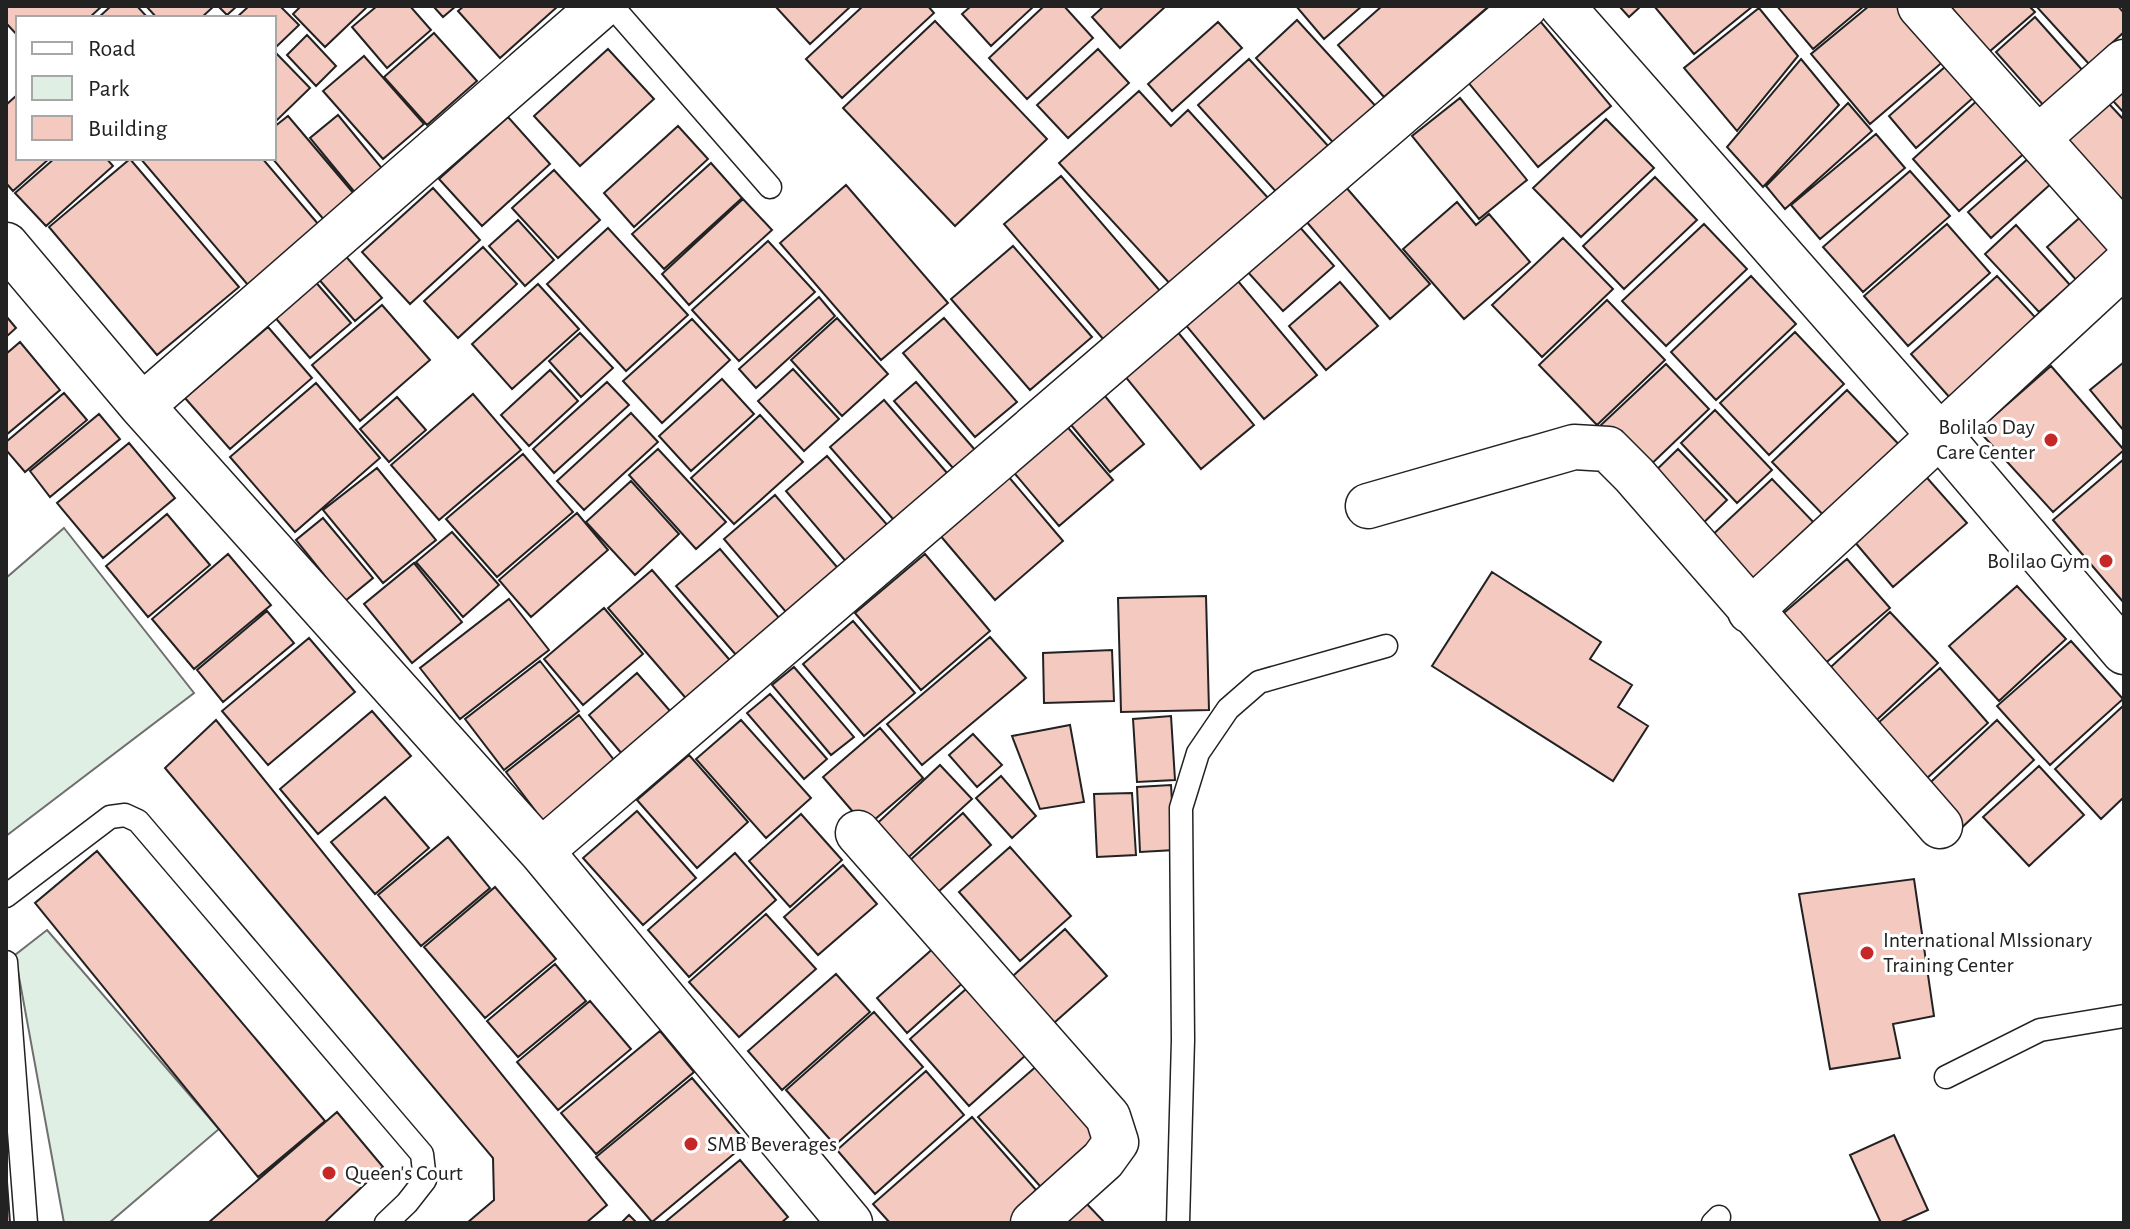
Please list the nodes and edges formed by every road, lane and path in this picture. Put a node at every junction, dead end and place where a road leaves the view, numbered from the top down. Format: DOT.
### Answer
graph roads {
  1 [pos="601,6"];
  2 [pos="612,6"];
  3 [pos="1525,6"];
  4 [pos="1562,6"];
  5 [pos="1920,6"];
  6 [pos="2124,62"];
  7 [pos="2038,138"];
  8 [pos="770,187"];
  9 [pos="2124,235"];
  10 [pos="6,245"];
  11 [pos="2124,265"];
  12 [pos="142,406"];
  13 [pos="1941,437"];
  14 [pos="1368,506"];
  15 [pos="1750,611"];
  16 [pos="1386,646"];
  17 [pos="2124,652"];
  18 [pos="1940,826"];
  19 [pos="858,833"];
  20 [pos="541,851"];
  21 [pos="6,896"];
  22 [pos="6,962"];
  23 [pos="2124,1016"];
  24 [pos="1946,1077"];
  25 [pos="835,1217"];
  26 [pos="26,1223"];
  27 [pos="386,1223"];
  28 [pos="1033,1223"];
  29 [pos="1178,1223"];
  1 -- 12 [label="street"];
  2 -- 8 [label="lane"];
  3 -- 20 [label="street"];
  4 -- 13 [label="street"];
  5 -- 7 [label="street"];
  6 -- 7 [label="street"];
  7 -- 9 [label="street"];
  10 -- 12 [label="street"];
  11 -- 13 [label="street"];
  12 -- 20 [label="street"];
  13 -- 15 [label="street"];
  13 -- 17 [label="street"];
  14 -- 15 [label="street"];
  15 -- 18 [label="street"];
  16 -- 29 [label="lane"];
  19 -- 28 [label="street"];
  20 -- 25 [label="street"];
  21 -- 27 [label="lane"];
  22 -- 26 [label="lane"];
  23 -- 24 [label="lane"];
}
